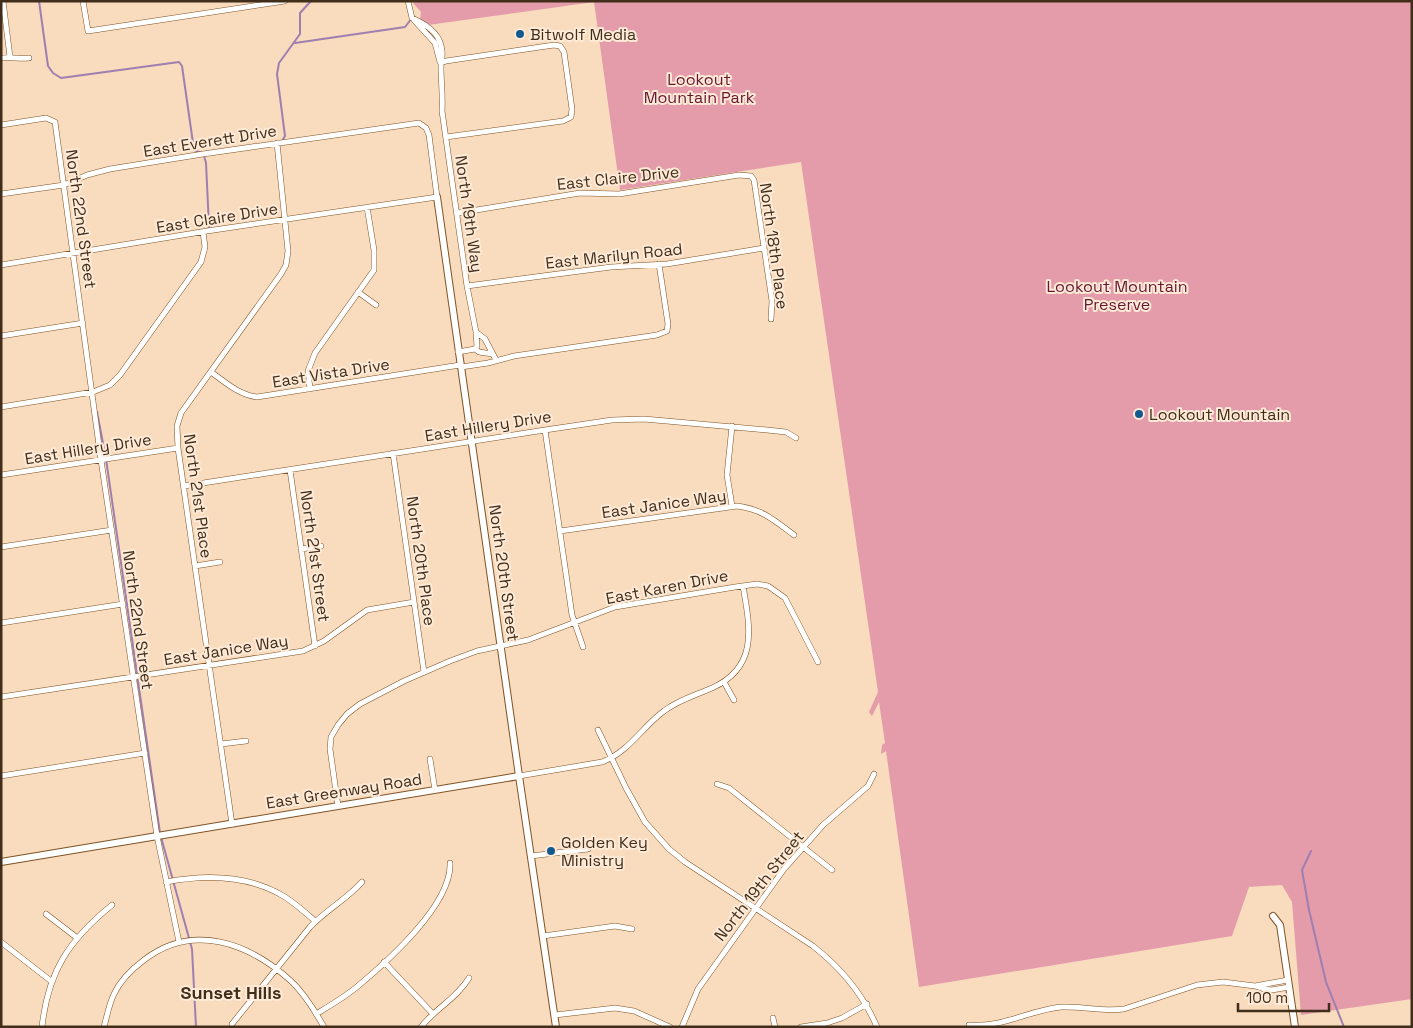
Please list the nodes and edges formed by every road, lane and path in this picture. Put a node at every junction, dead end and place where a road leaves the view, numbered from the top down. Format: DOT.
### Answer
graph roads {
  1 [pos="3,1"];
  2 [pos="83,1"];
  3 [pos="285,1"];
  4 [pos="408,1"];
  5 [pos="10,57"];
  6 [pos="1,58"];
  7 [pos="29,58"];
  8 [pos="441,63"];
  9 [pos="1,125"];
  10 [pos="424,125"];
  11 [pos="446,137"];
  12 [pos="277,143"];
  13 [pos="751,176"];
  14 [pos="64,185"];
  15 [pos="1,194"];
  16 [pos="437,197"];
  17 [pos="367,207"];
  18 [pos="458,213"];
  19 [pos="285,220"];
  20 [pos="203,232"];
  21 [pos="764,248"];
  22 [pos="73,254"];
  23 [pos="659,264"];
  24 [pos="1,265"];
  25 [pos="467,286"];
  26 [pos="358,292"];
  27 [pos="376,305"];
  28 [pos="154,316"];
  29 [pos="771,319"];
  30 [pos="160,320"];
  31 [pos="83,323"];
  32 [pos="476,332"];
  33 [pos="1,336"];
  34 [pos="475,349"];
  35 [pos="458,352"];
  36 [pos="482,352"];
  37 [pos="493,354"];
  38 [pos="496,360"];
  39 [pos="481,364"];
  40 [pos="460,366"];
  41 [pos="211,372"];
  42 [pos="310,389"];
  43 [pos="93,392"];
  44 [pos="1,407"];
  45 [pos="732,426"];
  46 [pos="545,430"];
  47 [pos="796,438"];
  48 [pos="472,441"];
  49 [pos="178,448"];
  50 [pos="393,453"];
  51 [pos="102,460"];
  52 [pos="290,470"];
  53 [pos="1,475"];
  54 [pos="184,486"];
  55 [pos="732,506"];
  56 [pos="112,530"];
  57 [pos="560,531"];
  58 [pos="794,535"];
  59 [pos="321,546"];
  60 [pos="1,547"];
  61 [pos="301,549"];
  62 [pos="220,562"];
  63 [pos="195,566"];
  64 [pos="743,586"];
  65 [pos="414,602"];
  66 [pos="123,604"];
  67 [pos="1,623"];
  68 [pos="574,623"];
  69 [pos="315,646"];
  70 [pos="501,646"];
  71 [pos="583,647"];
  72 [pos="818,662"];
  73 [pos="210,665"];
  74 [pos="424,672"];
  75 [pos="134,677"];
  76 [pos="724,682"];
  77 [pos="1,697"];
  78 [pos="734,700"];
  79 [pos="598,730"];
  80 [pos="246,740"];
  81 [pos="221,744"];
  82 [pos="145,753"];
  83 [pos="612,758"];
  84 [pos="430,759"];
  85 [pos="874,774"];
  86 [pos="1,776"];
  87 [pos="519,776"];
  88 [pos="717,784"];
  89 [pos="435,790"];
  90 [pos="338,806"];
  91 [pos="232,824"];
  92 [pos="157,836"];
  93 [pos="803,846"];
  94 [pos="588,849"];
  95 [pos="531,856"];
  96 [pos="1,862"];
  97 [pos="450,863"];
  98 [pos="832,870"];
  99 [pos="166,882"];
  100 [pos="362,882"];
  101 [pos="112,904"];
  102 [pos="755,908"];
  103 [pos="46,914"];
  104 [pos="1273,916"];
  105 [pos="315,921"];
  106 [pos="632,929"];
  107 [pos="543,936"];
  108 [pos="76,937"];
  109 [pos="1,942"];
  110 [pos="179,942"];
  111 [pos="384,962"];
  112 [pos="275,968"];
  113 [pos="469,978"];
  114 [pos="51,981"];
  115 [pos="1279,982"];
  116 [pos="1288,984"];
  117 [pos="1267,987"];
  118 [pos="1280,988"];
  119 [pos="867,1004"];
  120 [pos="316,1014"];
  121 [pos="433,1014"];
  122 [pos="554,1015"];
  123 [pos="773,1018"];
  124 [pos="232,1024"];
  125 [pos="970,1024"];
  126 [pos="42,1027"];
  127 [pos="104,1027"];
  128 [pos="324,1027"];
  129 [pos="420,1027"];
  130 [pos="556,1027"];
  131 [pos="670,1027"];
  132 [pos="682,1027"];
  133 [pos="775,1027"];
  134 [pos="801,1027"];
  135 [pos="877,1027"];
  136 [pos="1295,1027"];
  1 -- 5 [label="street"];
  2 -- 3 [label="street"];
  4 -- 8 [label="street, North 19th Way"];
  5 -- 6 [label="street"];
  5 -- 7 [label="street"];
  8 -- 11 [label="street, North 19th Way"];
  8 -- 11 [label="street"];
  9 -- 14 [label="street, North 22nd Street"];
  10 -- 12 [label="street, East Everett Drive"];
  10 -- 16 [label="street, North 20th Street"];
  11 -- 18 [label="street, North 19th Way"];
  12 -- 14 [label="street, East Everett Drive"];
  12 -- 19 [label="street, North 21st Place"];
  13 -- 18 [label="street, East Claire Drive"];
  13 -- 21 [label="street, North 18th Place"];
  14 -- 15 [label="street, East Everett Drive"];
  14 -- 22 [label="street, North 22nd Street"];
  16 -- 17 [label="street, East Claire Drive"];
  16 -- 35 [label="street, North 20th Street"];
  17 -- 19 [label="street, East Claire Drive"];
  17 -- 26 [label="street"];
  18 -- 25 [label="street, North 19th Way"];
  19 -- 20 [label="street, East Claire Drive"];
  19 -- 41 [label="street, North 21st Place"];
  20 -- 22 [label="street, East Claire Drive"];
  20 -- 30 [label="street"];
  21 -- 23 [label="street, East Marilyn Road"];
  21 -- 29 [label="street, North 18th Place"];
  22 -- 24 [label="street, East Claire Drive"];
  22 -- 31 [label="street, North 22nd Street"];
  23 -- 25 [label="street, East Marilyn Road"];
  23 -- 38 [label="street, East Vista Drive"];
  25 -- 32 [label="street, North 19th Way"];
  26 -- 27 [label="street"];
  26 -- 42 [label="street"];
  28 -- 30 [label="street"];
  30 -- 43 [label="street"];
  31 -- 33 [label="street"];
  31 -- 43 [label="street, North 22nd Street"];
  32 -- 34 [label="street"];
  32 -- 37 [label="street, North 19th Way"];
  34 -- 35 [label="street"];
  34 -- 36 [label="street"];
  35 -- 40 [label="street, North 20th Street"];
  36 -- 37 [label="street"];
  36 -- 39 [label="street"];
  37 -- 38 [label="street, North 19th Way"];
  38 -- 39 [label="street, East Vista Drive"];
  39 -- 40 [label="street, East Vista Drive"];
  40 -- 42 [label="street, East Vista Drive"];
  40 -- 48 [label="street, North 20th Street"];
  41 -- 42 [label="street, East Vista Drive"];
  41 -- 49 [label="street, North 21st Place"];
  43 -- 44 [label="street"];
  43 -- 51 [label="street, North 22nd Street"];
  45 -- 46 [label="street, East Hillery Drive"];
  45 -- 47 [label="street, East Hillery Drive"];
  45 -- 55 [label="street"];
  46 -- 48 [label="street, East Hillery Drive"];
  46 -- 57 [label="street"];
  48 -- 50 [label="street, East Hillery Drive"];
  48 -- 70 [label="street, North 20th Street"];
  49 -- 51 [label="street, East Hillery Drive"];
  49 -- 54 [label="street, North 21st Place"];
  50 -- 52 [label="street, East Hillery Drive"];
  50 -- 65 [label="street, North 20th Place"];
  51 -- 53 [label="street, East Hillery Drive"];
  51 -- 56 [label="street, North 22nd Street"];
  52 -- 54 [label="street, East Hillery Drive"];
  52 -- 61 [label="street, North 21st Street"];
  54 -- 63 [label="street, North 21st Place"];
  55 -- 57 [label="street, East Janice Way"];
  55 -- 58 [label="street, East Janice Way"];
  56 -- 60 [label="street"];
  56 -- 66 [label="street, North 22nd Street"];
  57 -- 68 [label="street"];
  59 -- 61 [label="street"];
  61 -- 69 [label="street, North 21st Street"];
  62 -- 63 [label="street"];
  63 -- 73 [label="street, North 21st Place"];
  64 -- 68 [label="street, East Karen Drive"];
  64 -- 72 [label="street, East Karen Drive"];
  64 -- 76 [label="street"];
  65 -- 69 [label="street, East Janice Way"];
  65 -- 74 [label="street, North 20th Place"];
  66 -- 67 [label="street"];
  66 -- 75 [label="street, North 22nd Street"];
  68 -- 70 [label="street, East Karen Drive"];
  68 -- 71 [label="street"];
  69 -- 73 [label="street, East Janice Way"];
  70 -- 74 [label="street, East Karen Drive"];
  70 -- 87 [label="street, North 20th Street"];
  73 -- 75 [label="street, East Janice Way"];
  73 -- 81 [label="street, North 21st Place"];
  74 -- 90 [label="street, East Karen Drive"];
  75 -- 77 [label="street, East Janice Way"];
  75 -- 82 [label="street, North 22nd Street"];
  76 -- 78 [label="street"];
  76 -- 83 [label="street, East Greenway Road"];
  79 -- 83 [label="street"];
  80 -- 81 [label="street"];
  81 -- 91 [label="street, North 21st Place"];
  82 -- 86 [label="street"];
  82 -- 92 [label="street, North 22nd Street"];
  83 -- 87 [label="street, East Greenway Road"];
  83 -- 102 [label="street"];
  84 -- 89 [label="street"];
  85 -- 93 [label="street, North 19th Street"];
  87 -- 89 [label="street, East Greenway Road"];
  87 -- 95 [label="street, North 20th Street"];
  88 -- 93 [label="street"];
  89 -- 90 [label="street, East Greenway Road"];
  90 -- 91 [label="street, East Greenway Road"];
  91 -- 92 [label="street, East Greenway Road"];
  92 -- 96 [label="street, East Greenway Road"];
  92 -- 99 [label="street, North 22nd Street"];
  93 -- 98 [label="street"];
  93 -- 102 [label="street, North 19th Street"];
  94 -- 95 [label="street"];
  95 -- 107 [label="street, North 20th Street"];
  97 -- 111 [label="street"];
  99 -- 105 [label="street"];
  99 -- 110 [label="street, North 22nd Street"];
  100 -- 105 [label="street"];
  101 -- 108 [label="street"];
  102 -- 119 [label="street"];
  102 -- 132 [label="street, North 19th Street"];
  103 -- 108 [label="street"];
  104 -- 116 [label="street"];
  105 -- 112 [label="street"];
  106 -- 107 [label="street"];
  107 -- 122 [label="street, North 20th Street"];
  108 -- 114 [label="street"];
  109 -- 114 [label="street"];
  110 -- 112 [label="street"];
  110 -- 127 [label="street"];
  111 -- 120 [label="street"];
  111 -- 121 [label="street"];
  112 -- 120 [label="street"];
  112 -- 124 [label="street"];
  113 -- 121 [label="street"];
  114 -- 126 [label="street"];
  115 -- 116 [label="street"];
  115 -- 117 [label="street"];
  115 -- 118 [label="street"];
  116 -- 118 [label="street"];
  116 -- 136 [label="street"];
  117 -- 118 [label="street"];
  117 -- 125 [label="street"];
  119 -- 134 [label="street"];
  119 -- 135 [label="street"];
  120 -- 128 [label="street"];
  121 -- 129 [label="street"];
  122 -- 130 [label="street, North 20th Street"];
  122 -- 131 [label="street"];
  123 -- 133 [label="street"];
}
